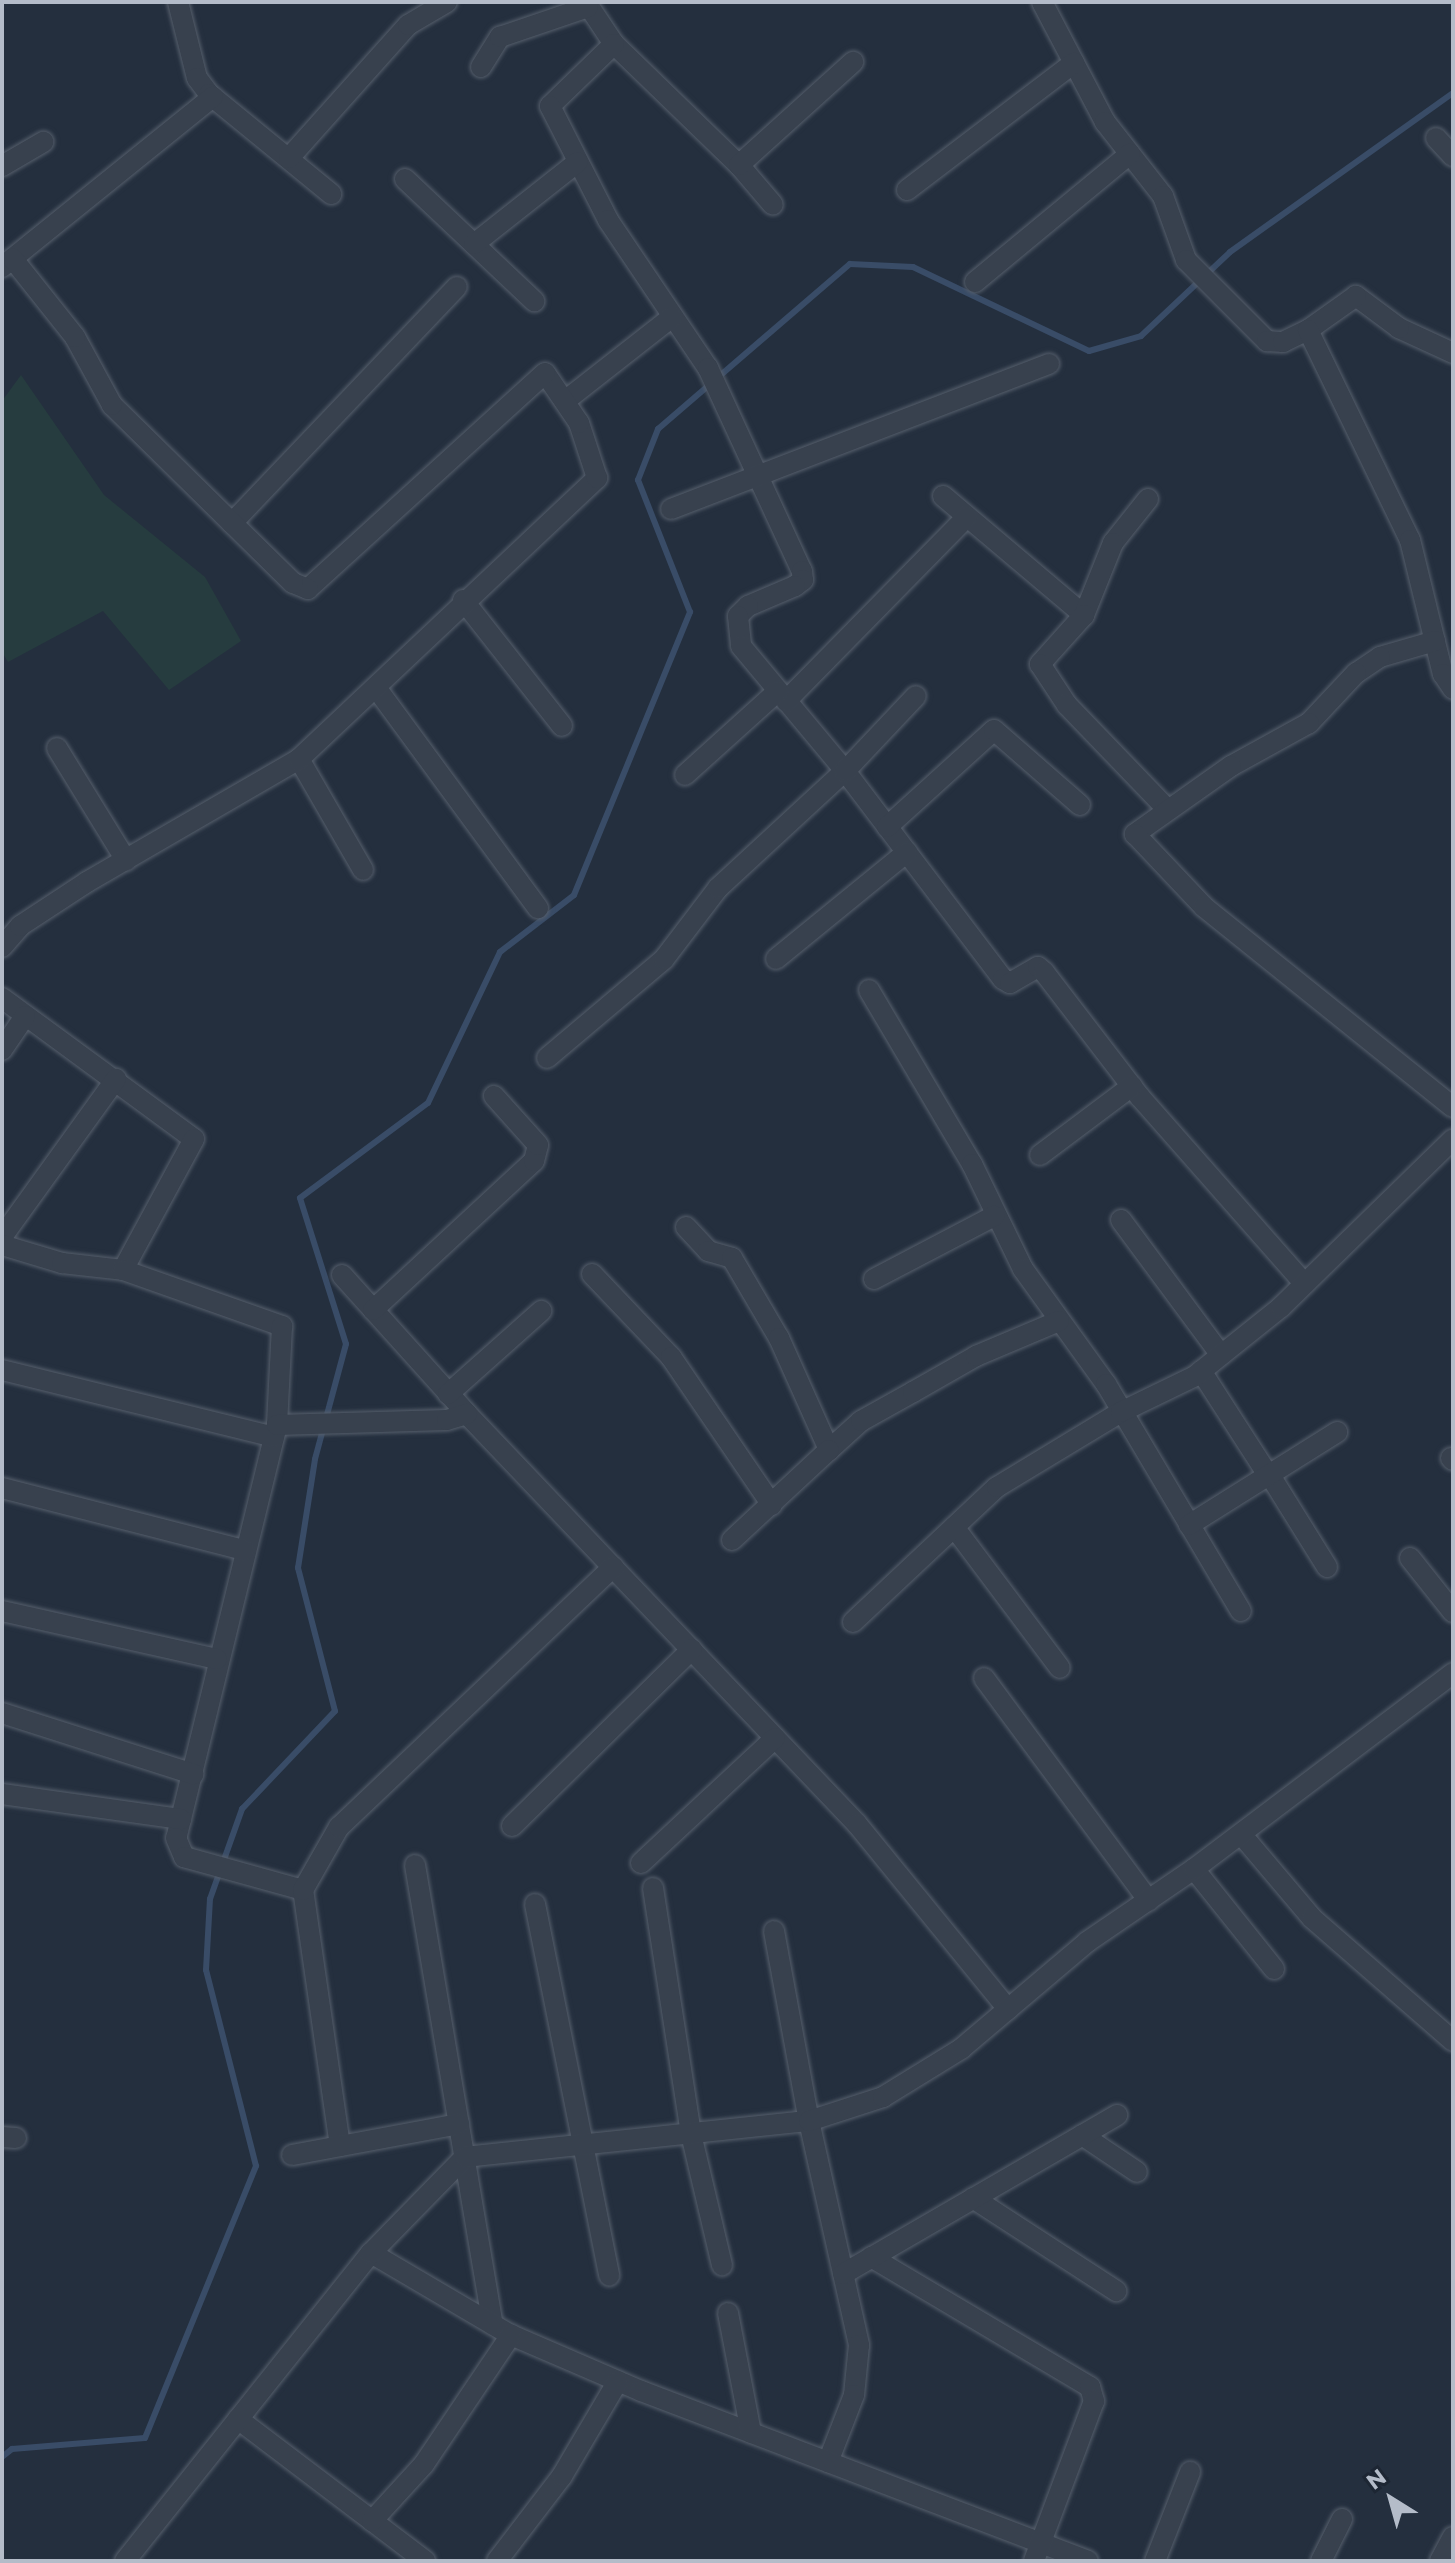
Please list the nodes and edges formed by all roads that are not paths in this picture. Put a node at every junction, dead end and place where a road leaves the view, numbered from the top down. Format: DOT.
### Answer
graph roads {
  1 [pos="178,2"];
  2 [pos="447,2"];
  3 [pos="1042,2"];
  4 [pos="587,5"];
  5 [pos="614,44"];
  6 [pos="853,62"];
  7 [pos="1074,63"];
  8 [pos="481,67"];
  9 [pos="213,97"];
  10 [pos="1436,138"];
  11 [pos="43,142"];
  12 [pos="1130,154"];
  13 [pos="1453,156"];
  14 [pos="289,158"];
  15 [pos="578,162"];
  16 [pos="739,165"];
  17 [pos="2,166"];
  18 [pos="405,179"];
  19 [pos="907,190"];
  20 [pos="331,194"];
  21 [pos="773,205"];
  22 [pos="474,244"];
  23 [pos="7,263"];
  24 [pos="975,282"];
  25 [pos="457,287"];
  26 [pos="534,301"];
  27 [pos="672,317"];
  28 [pos="1308,330"];
  29 [pos="1453,353"];
  30 [pos="1049,364"];
  31 [pos="565,401"];
  32 [pos="758,472"];
  33 [pos="943,496"];
  34 [pos="1148,499"];
  35 [pos="671,509"];
  36 [pos="967,517"];
  37 [pos="232,523"];
  38 [pos="463,600"];
  39 [pos="1084,615"];
  40 [pos="1435,641"];
  41 [pos="377,689"];
  42 [pos="1453,689"];
  43 [pos="782,696"];
  44 [pos="916,696"];
  45 [pos="562,726"];
  46 [pos="57,748"];
  47 [pos="299,759"];
  48 [pos="845,771"];
  49 [pos="685,775"];
  50 [pos="1080,805"];
  51 [pos="1166,808"];
  52 [pos="887,827"];
  53 [pos="907,852"];
  54 [pos="126,860"];
  55 [pos="363,870"];
  56 [pos="538,908"];
  57 [pos="2,947"];
  58 [pos="776,959"];
  59 [pos="869,990"];
  60 [pos="2,998"];
  61 [pos="25,1016"];
  62 [pos="2,1050"];
  63 [pos="547,1058"];
  64 [pos="116,1079"];
  65 [pos="1132,1086"];
  66 [pos="494,1096"];
  67 [pos="1453,1107"];
  68 [pos="1453,1139"];
  69 [pos="1040,1155"];
  70 [pos="994,1216"];
  71 [pos="1121,1220"];
  72 [pos="686,1227"];
  73 [pos="2,1237"];
  74 [pos="2,1245"];
  75 [pos="123,1270"];
  76 [pos="592,1274"];
  77 [pos="342,1275"];
  78 [pos="874,1279"];
  79 [pos="1302,1281"];
  80 [pos="373,1310"];
  81 [pos="541,1311"];
  82 [pos="1059,1321"];
  83 [pos="1221,1355"];
  84 [pos="2,1370"];
  85 [pos="1201,1371"];
  86 [pos="448,1394"];
  87 [pos="1121,1412"];
  88 [pos="467,1414"];
  89 [pos="282,1430"];
  90 [pos="1337,1432"];
  91 [pos="829,1450"];
  92 [pos="1270,1478"];
  93 [pos="2,1488"];
  94 [pos="772,1505"];
  95 [pos="1189,1525"];
  96 [pos="954,1527"];
  97 [pos="732,1540"];
  98 [pos="244,1550"];
  99 [pos="1410,1558"];
  100 [pos="613,1567"];
  101 [pos="1327,1567"];
  102 [pos="2,1611"];
  103 [pos="1241,1611"];
  104 [pos="1453,1612"];
  105 [pos="853,1622"];
  106 [pos="692,1649"];
  107 [pos="217,1659"];
  108 [pos="1060,1668"];
  109 [pos="1453,1673"];
  110 [pos="984,1678"];
  111 [pos="2,1713"];
  112 [pos="775,1738"];
  113 [pos="193,1774"];
  114 [pos="2,1794"];
  115 [pos="181,1819"];
  116 [pos="512,1826"];
  117 [pos="1241,1834"];
  118 [pos="641,1863"];
  119 [pos="415,1865"];
  120 [pos="1194,1869"];
  121 [pos="295,1888"];
  122 [pos="653,1888"];
  123 [pos="1149,1901"];
  124 [pos="535,1904"];
  125 [pos="774,1931"];
  126 [pos="1274,1969"];
  127 [pos="1008,2009"];
  128 [pos="1453,2041"];
  129 [pos="1117,2115"];
  130 [pos="809,2121"];
  131 [pos="459,2124"];
  132 [pos="691,2134"];
  133 [pos="1082,2135"];
  134 [pos="580,2145"];
  135 [pos="340,2146"];
  136 [pos="292,2155"];
  137 [pos="465,2157"];
  138 [pos="1137,2172"];
  139 [pos="973,2198"];
  140 [pos="371,2253"];
  141 [pos="871,2257"];
  142 [pos="722,2265"];
  143 [pos="843,2274"];
  144 [pos="609,2276"];
  145 [pos="1116,2291"];
  146 [pos="728,2313"];
  147 [pos="493,2324"];
  148 [pos="511,2335"];
  149 [pos="618,2381"];
  150 [pos="238,2419"];
  151 [pos="751,2433"];
  152 [pos="828,2462"];
  153 [pos="1190,2472"];
  154 [pos="1342,2519"];
  155 [pos="372,2521"];
  156 [pos="1453,2537"];
  157 [pos="1038,2552"];
  158 [pos="125,2561"];
  159 [pos="425,2561"];
  160 [pos="497,2561"];
  161 [pos="1088,2561"];
  162 [pos="1155,2561"];
  163 [pos="1321,2561"];
  164 [pos="1440,2561"];
  1 -- 9 [label="street"];
  2 -- 14 [label="street"];
  3 -- 7 [label="street"];
  4 -- 5 [label="street"];
  4 -- 8 [label="street"];
  5 -- 15 [label="street"];
  5 -- 16 [label="street"];
  6 -- 16 [label="street"];
  7 -- 12 [label="street"];
  7 -- 19 [label="street"];
  9 -- 14 [label="street"];
  9 -- 23 [label="street"];
  10 -- 13 [label="street"];
  11 -- 17 [label="street"];
  12 -- 24 [label="street"];
  12 -- 28 [label="street"];
  14 -- 20 [label="street"];
  15 -- 22 [label="street"];
  15 -- 27 [label="street"];
  16 -- 21 [label="street"];
  18 -- 22 [label="street"];
  22 -- 26 [label="street"];
  23 -- 37 [label="street"];
  25 -- 37 [label="street"];
  27 -- 31 [label="street"];
  27 -- 32 [label="street"];
  28 -- 29 [label="street"];
  28 -- 40 [label="street"];
  30 -- 32 [label="street"];
  31 -- 37 [label="street"];
  31 -- 38 [label="street"];
  32 -- 35 [label="street"];
  32 -- 43 [label="street"];
  33 -- 36 [label="street"];
  34 -- 39 [label="street"];
  36 -- 39 [label="street"];
  36 -- 43 [label="street"];
  38 -- 41 [label="street"];
  38 -- 45 [label="street"];
  39 -- 51 [label="street"];
  40 -- 42 [label="street"];
  40 -- 51 [label="street"];
  41 -- 47 [label="street"];
  41 -- 56 [label="street"];
  43 -- 48 [label="street"];
  43 -- 49 [label="street"];
  44 -- 48 [label="street"];
  46 -- 54 [label="street"];
  47 -- 54 [label="street"];
  47 -- 55 [label="street"];
  48 -- 52 [label="street"];
  48 -- 63 [label="street"];
  50 -- 52 [label="street"];
  51 -- 67 [label="street"];
  52 -- 53 [label="street"];
  53 -- 58 [label="street"];
  53 -- 65 [label="street"];
  54 -- 57 [label="street"];
  59 -- 70 [label="street"];
  60 -- 61 [label="street"];
  61 -- 62 [label="street"];
  61 -- 64 [label="street"];
  64 -- 73 [label="street"];
  64 -- 75 [label="street"];
  65 -- 69 [label="street"];
  65 -- 79 [label="street"];
  66 -- 80 [label="street"];
  68 -- 79 [label="street"];
  70 -- 78 [label="street"];
  70 -- 82 [label="street"];
  71 -- 83 [label="street"];
  72 -- 91 [label="street"];
  74 -- 75 [label="street"];
  75 -- 89 [label="street"];
  76 -- 94 [label="street"];
  77 -- 80 [label="street"];
  79 -- 83 [label="street"];
  80 -- 86 [label="street"];
  81 -- 86 [label="street"];
  82 -- 87 [label="street"];
  82 -- 91 [label="street"];
  83 -- 85 [label="street"];
  84 -- 89 [label="street"];
  85 -- 87 [label="street"];
  85 -- 92 [label="street"];
  86 -- 88 [label="street"];
  87 -- 95 [label="street"];
  87 -- 96 [label="street"];
  88 -- 89 [label="street"];
  88 -- 100 [label="street"];
  89 -- 98 [label="street"];
  90 -- 92 [label="street"];
  91 -- 94 [label="street"];
  92 -- 95 [label="street"];
  92 -- 101 [label="street"];
  93 -- 98 [label="street"];
  94 -- 97 [label="street"];
  95 -- 103 [label="street"];
  96 -- 105 [label="street"];
  96 -- 108 [label="street"];
  98 -- 107 [label="street"];
  99 -- 104 [label="street"];
  100 -- 106 [label="street"];
  100 -- 121 [label="street"];
  102 -- 107 [label="street"];
  106 -- 112 [label="street"];
  106 -- 116 [label="street"];
  107 -- 113 [label="street"];
  109 -- 117 [label="street"];
  110 -- 123 [label="street"];
  111 -- 113 [label="street"];
  112 -- 118 [label="street"];
  112 -- 127 [label="street"];
  113 -- 115 [label="street"];
  114 -- 115 [label="street"];
  115 -- 121 [label="street"];
  117 -- 120 [label="street"];
  117 -- 128 [label="street"];
  119 -- 131 [label="street"];
  120 -- 123 [label="street"];
  120 -- 126 [label="street"];
  121 -- 135 [label="street"];
  122 -- 132 [label="street"];
  123 -- 127 [label="street"];
  124 -- 134 [label="street"];
  125 -- 130 [label="street"];
  127 -- 130 [label="street"];
  129 -- 133 [label="street"];
  130 -- 132 [label="street"];
  130 -- 143 [label="street"];
  131 -- 135 [label="street"];
  131 -- 137 [label="street"];
  132 -- 134 [label="street"];
  132 -- 142 [label="street"];
  133 -- 138 [label="street"];
  133 -- 139 [label="street"];
  134 -- 137 [label="street"];
  134 -- 144 [label="street"];
  135 -- 136 [label="street"];
  137 -- 140 [label="street"];
  137 -- 147 [label="street"];
  139 -- 141 [label="street"];
  139 -- 145 [label="street"];
  140 -- 147 [label="street"];
  140 -- 150 [label="street"];
  141 -- 143 [label="street"];
  141 -- 157 [label="street"];
  143 -- 152 [label="street"];
  146 -- 151 [label="street"];
  147 -- 148 [label="street"];
  148 -- 149 [label="street"];
  148 -- 155 [label="street"];
  149 -- 151 [label="street"];
  149 -- 160 [label="street"];
  150 -- 155 [label="street"];
  150 -- 158 [label="street"];
  151 -- 152 [label="street"];
  152 -- 157 [label="street"];
  153 -- 162 [label="street"];
  154 -- 163 [label="street"];
  155 -- 159 [label="street"];
  156 -- 164 [label="street"];
  157 -- 161 [label="street"];
}
